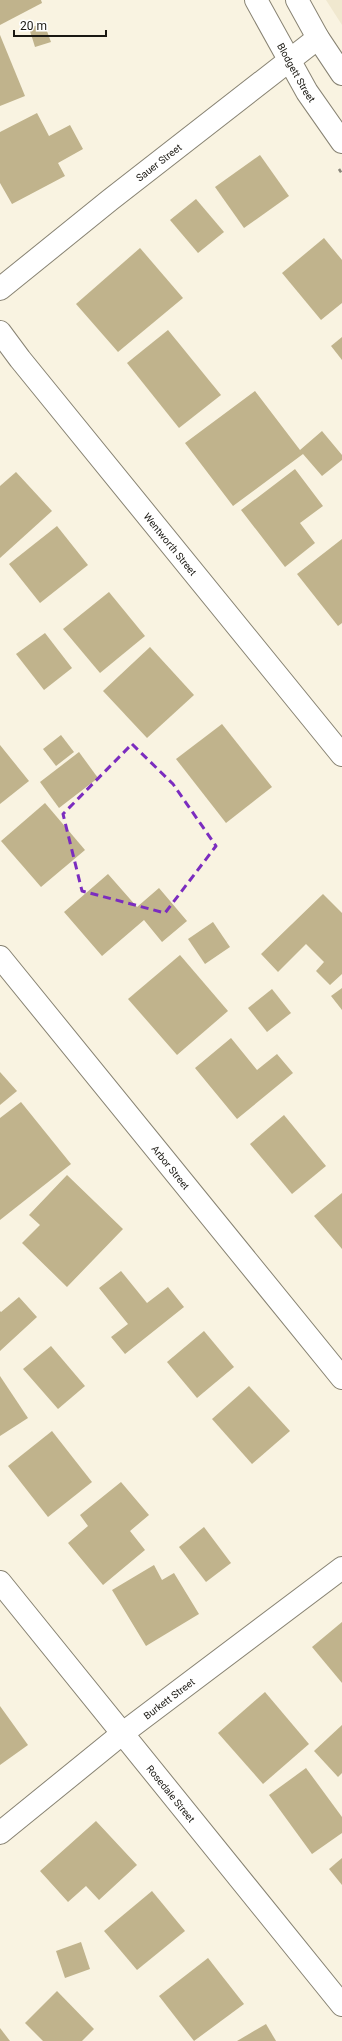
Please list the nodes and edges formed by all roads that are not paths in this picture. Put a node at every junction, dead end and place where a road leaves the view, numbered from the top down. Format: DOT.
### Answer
graph roads {
  1 [pos="256,0"];
  2 [pos="297,0"];
  3 [pos="318,38"];
  4 [pos="289,61"];
  5 [pos="342,74"];
  6 [pos="342,142"];
  7 [pos="0,289"];
  8 [pos="0,332"];
  9 [pos="342,755"];
  10 [pos="0,957"];
  11 [pos="342,1378"];
  12 [pos="342,1568"];
  13 [pos="0,1582"];
  14 [pos="123,1734"];
  15 [pos="0,1833"];
  16 [pos="342,2005"];
  1 -- 4 [label="street, Blodgett Street"];
  2 -- 3 [label="street"];
  3 -- 4 [label="street, Sauer Street"];
  3 -- 5 [label="street"];
  4 -- 6 [label="street, Blodgett Street"];
  4 -- 7 [label="street, Sauer Street"];
  8 -- 9 [label="street, Wentworth Street"];
  10 -- 11 [label="street, Arbor Street"];
  12 -- 14 [label="street, Burkett Street"];
  13 -- 14 [label="street, Rosedale Street"];
  14 -- 15 [label="street, Burkett Street"];
  14 -- 16 [label="street, Rosedale Street"];
}
